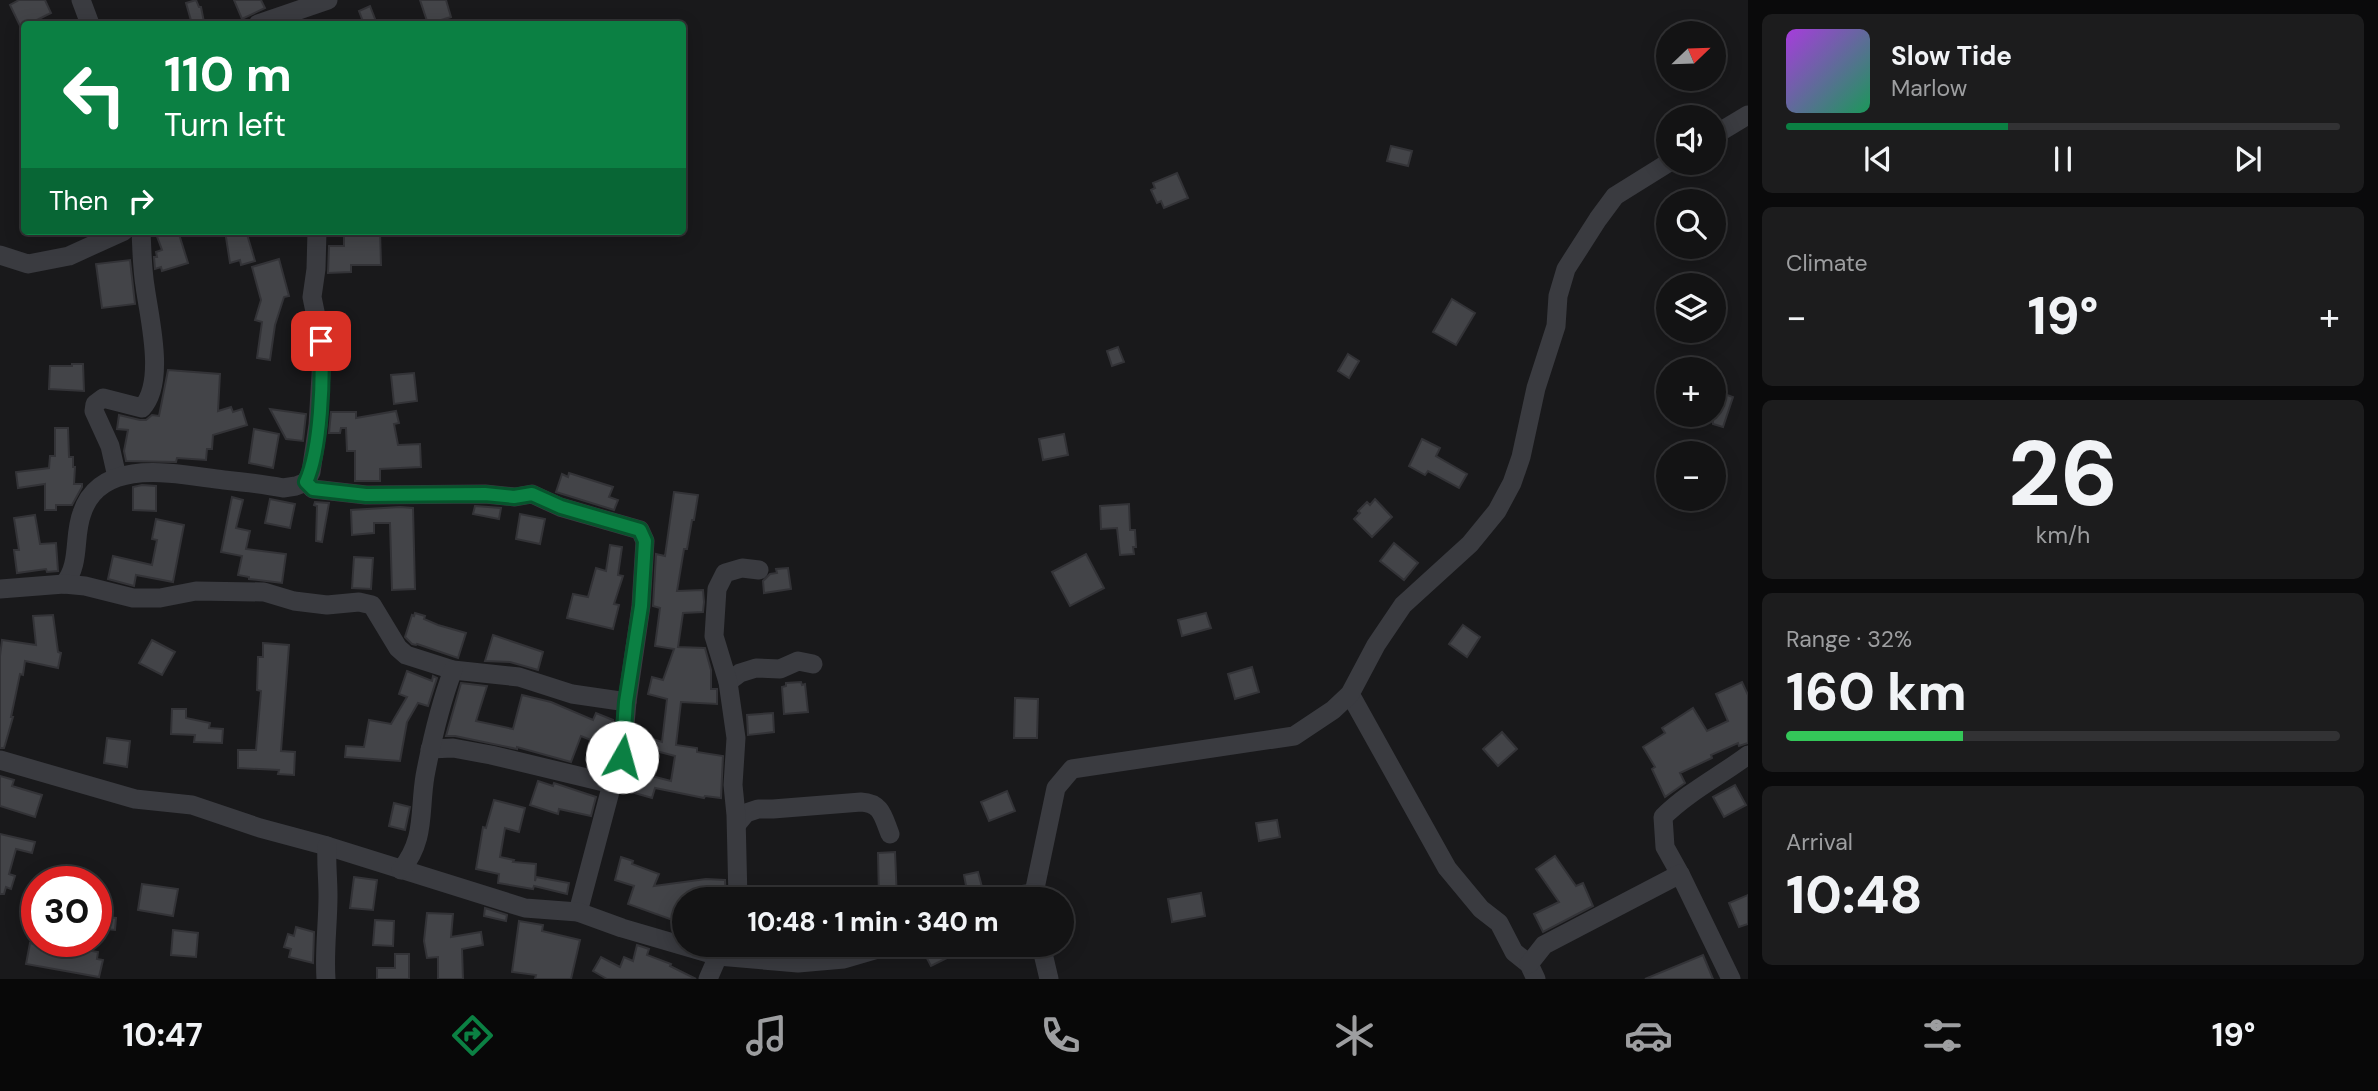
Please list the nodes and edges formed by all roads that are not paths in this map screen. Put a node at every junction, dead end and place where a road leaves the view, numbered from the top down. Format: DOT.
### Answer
graph roads {
  1 [pos="81,0"];
  2 [pos="328,0"];
  3 [pos="89,21"];
  4 [pos="267,21"];
  5 [pos="1748,115"];
  6 [pos="1726,128"];
  7 [pos="1656,170"];
  8 [pos="115,235"];
  9 [pos="141,235"];
  10 [pos="317,235"];
  11 [pos="0,255"];
  12 [pos="117,477"];
  13 [pos="306,482"];
  14 [pos="759,570"];
  15 [pos="64,584"];
  16 [pos="0,589"];
  17 [pos="813,664"];
  18 [pos="453,670"];
  19 [pos="728,682"];
  20 [pos="1350,694"];
  21 [pos="626,702"];
  22 [pos="430,749"];
  23 [pos="1748,755"];
  24 [pos="0,760"];
  25 [pos="612,784"];
  26 [pos="737,824"];
  27 [pos="890,834"];
  28 [pos="327,846"];
  29 [pos="401,870"];
  30 [pos="1680,874"];
  31 [pos="738,887"];
  32 [pos="1036,887"];
  33 [pos="578,912"];
  34 [pos="672,943"];
  35 [pos="718,957"];
  36 [pos="770,957"];
  37 [pos="851,957"];
  38 [pos="1044,957"];
  39 [pos="1532,972"];
  40 [pos="326,979"];
  41 [pos="708,979"];
  42 [pos="1049,979"];
  43 [pos="1731,979"];
  1 -- 3 [label="street"];
  2 -- 4 [label="street"];
  5 -- 6 [label="street"];
  7 -- 20 [label="street"];
  8 -- 11 [label="street"];
  9 -- 12 [label="street"];
  10 -- 13 [label="street"];
  12 -- 13 [label="street"];
  12 -- 15 [label="street"];
  13 -- 21 [label="street"];
  14 -- 19 [label="street"];
  15 -- 16 [label="street"];
  15 -- 18 [label="street"];
  17 -- 19 [label="street"];
  18 -- 21 [label="street"];
  18 -- 22 [label="street"];
  19 -- 26 [label="street"];
  20 -- 32 [label="street"];
  20 -- 39 [label="street"];
  21 -- 25 [label="street"];
  22 -- 25 [label="street"];
  22 -- 29 [label="street"];
  23 -- 30 [label="street"];
  24 -- 28 [label="street"];
  25 -- 33 [label="street"];
  26 -- 27 [label="street"];
  26 -- 31 [label="street"];
  28 -- 29 [label="street"];
  28 -- 40 [label="street"];
  29 -- 33 [label="street"];
  30 -- 39 [label="street"];
  30 -- 43 [label="street"];
  33 -- 34 [label="street"];
  35 -- 41 [label="street"];
  36 -- 37 [label="street"];
  38 -- 42 [label="street"];
}
